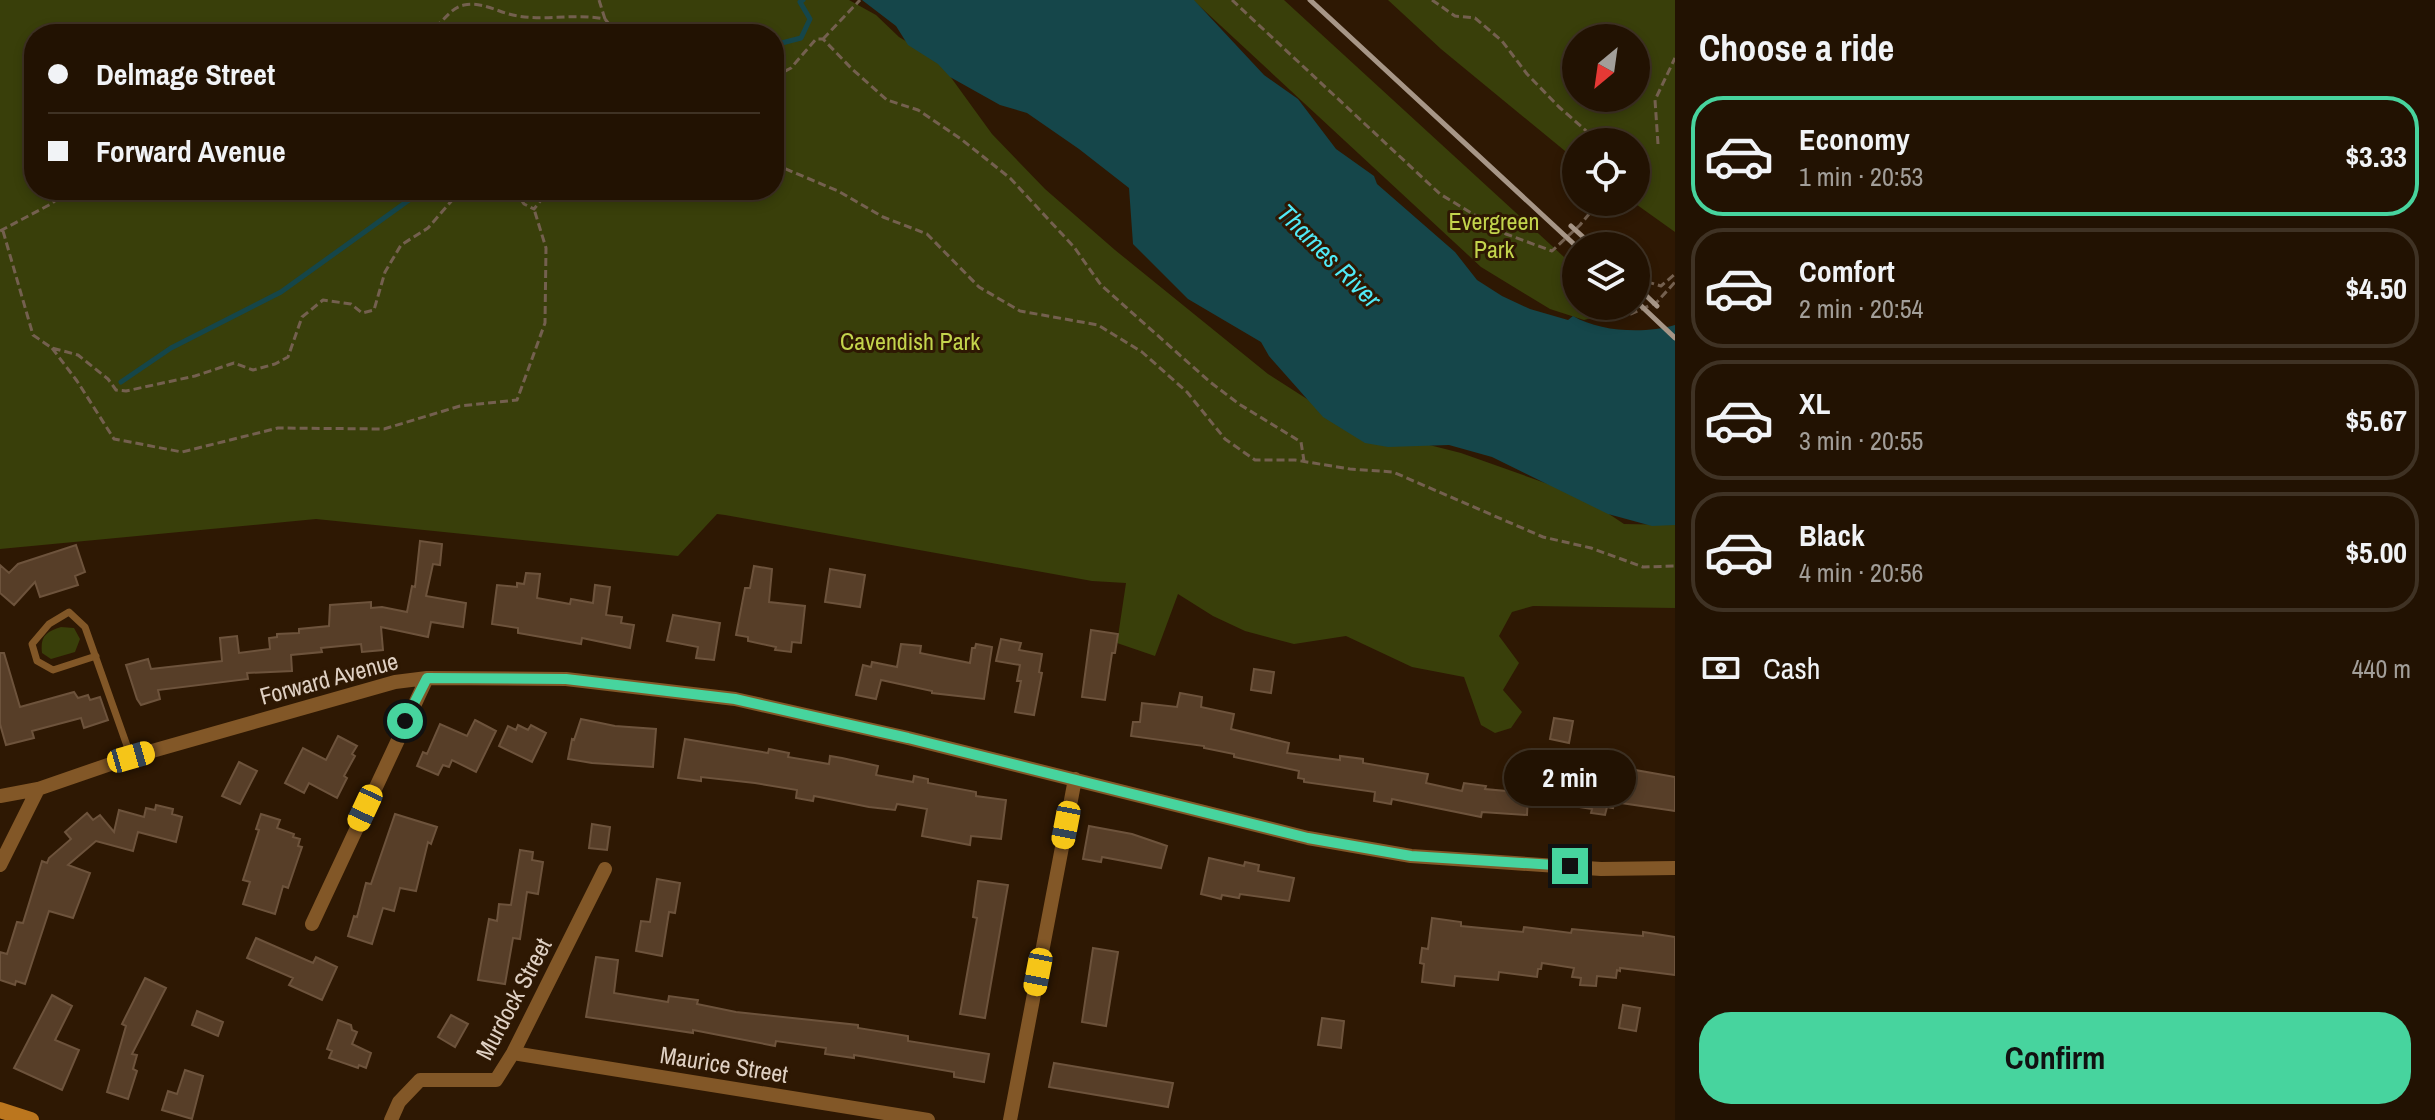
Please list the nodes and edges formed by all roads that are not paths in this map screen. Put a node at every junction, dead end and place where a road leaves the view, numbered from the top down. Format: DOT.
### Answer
graph roads {
  1 [pos="96,656"];
  2 [pos="427,678"];
  3 [pos="131,757"];
  4 [pos="1075,779"];
  5 [pos="38,789"];
  6 [pos="0,796"];
  7 [pos="1,858"];
  8 [pos="1675,868"];
  9 [pos="605,869"];
  10 [pos="312,924"];
  11 [pos="513,1053"];
  12 [pos="0,1110"];
  13 [pos="31,1120"];
  14 [pos="391,1120"];
  15 [pos="928,1120"];
  16 [pos="1010,1120"];
  1 -- 1 [label="lane"];
  1 -- 3 [label="lane"];
  2 -- 3 [label="street, Forward Avenue"];
  2 -- 4 [label="street, Forward Avenue"];
  2 -- 10 [label="street"];
  3 -- 5 [label="street, Forward Avenue"];
  4 -- 8 [label="street, Forward Avenue"];
  4 -- 16 [label="street"];
  5 -- 6 [label="street, Forward Avenue"];
  5 -- 7 [label="street"];
  9 -- 11 [label="street, Murdock Street"];
  11 -- 14 [label="street, Murdock Street"];
  11 -- 15 [label="street, Maurice Street"];
  12 -- 13 [label="main road"];
}
